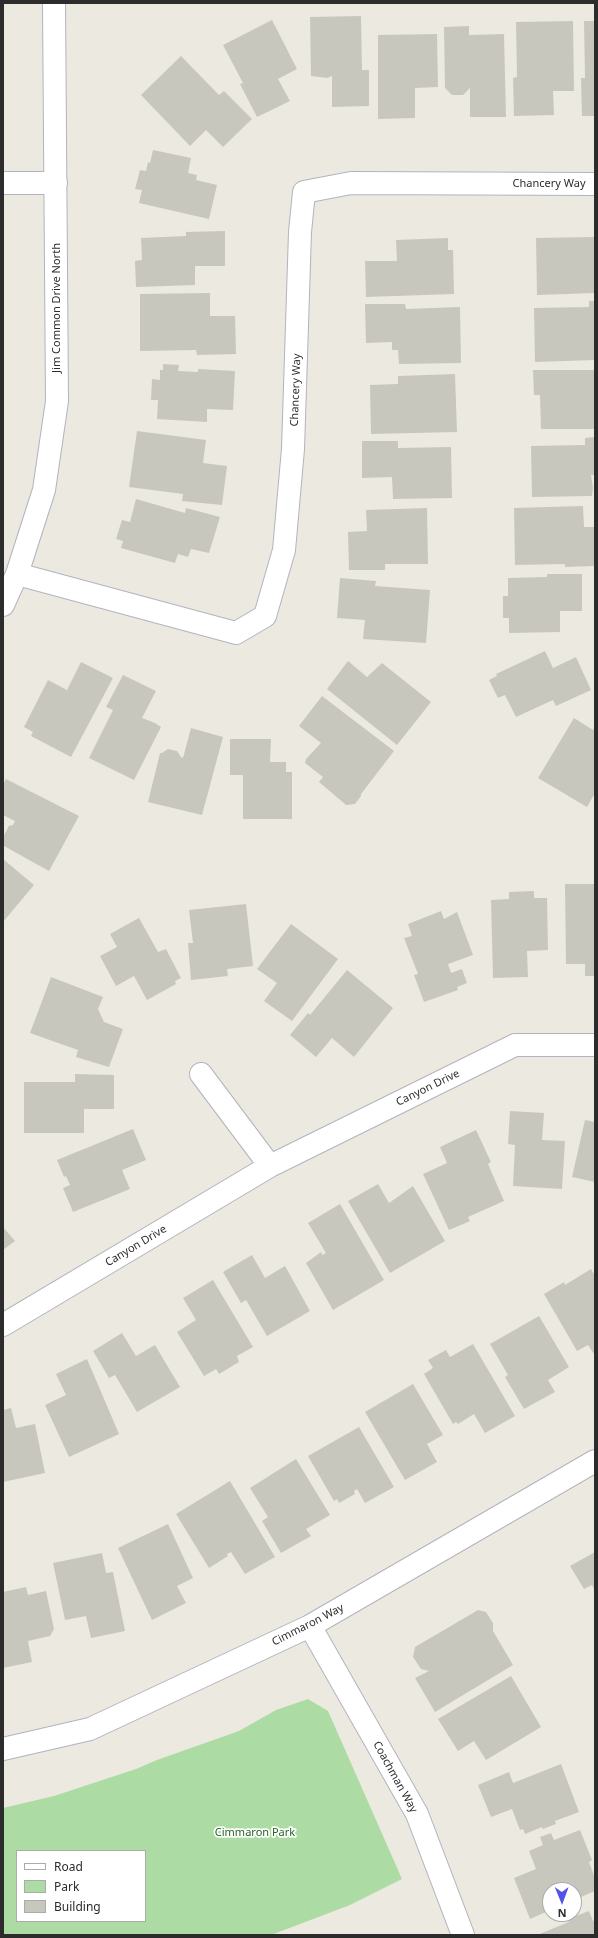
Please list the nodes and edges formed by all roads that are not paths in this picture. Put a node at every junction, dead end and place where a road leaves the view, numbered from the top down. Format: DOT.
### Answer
graph roads {
  1 [pos="54,3"];
  2 [pos="3,183"];
  3 [pos="56,183"];
  4 [pos="595,184"];
  5 [pos="17,574"];
  6 [pos="3,605"];
  7 [pos="595,1045"];
  8 [pos="201,1074"];
  9 [pos="270,1166"];
  10 [pos="3,1325"];
  11 [pos="595,1461"];
  12 [pos="310,1626"];
  13 [pos="3,1750"];
  14 [pos="463,1935"];
  1 -- 3 [label="street, Jim Common Drive North"];
  2 -- 3 [label="street"];
  3 -- 5 [label="street, Jim Common Drive North"];
  4 -- 5 [label="street, Chancery Way"];
  5 -- 6 [label="street, Jim Common Drive North"];
  7 -- 9 [label="street, Canyon Drive"];
  8 -- 9 [label="street"];
  9 -- 10 [label="street, Canyon Drive"];
  11 -- 12 [label="street, Cimmaron Way"];
  12 -- 13 [label="street, Cimmaron Way"];
  12 -- 14 [label="street, Coachman Way"];
}
